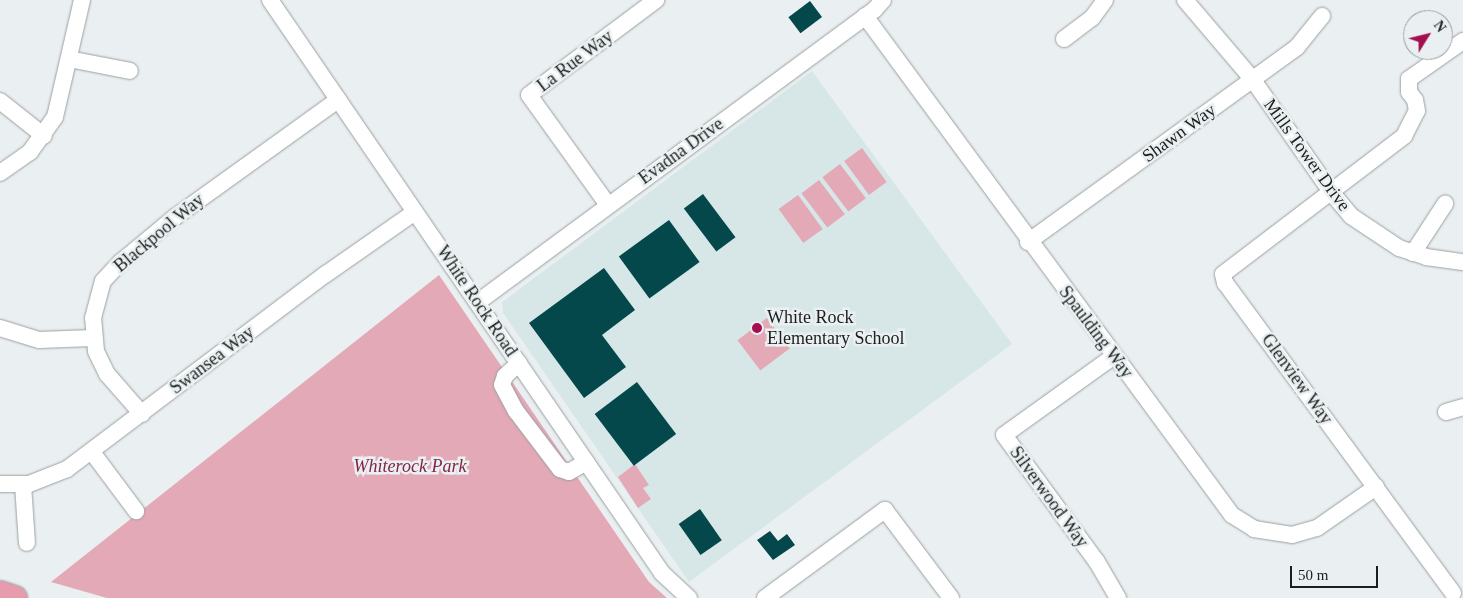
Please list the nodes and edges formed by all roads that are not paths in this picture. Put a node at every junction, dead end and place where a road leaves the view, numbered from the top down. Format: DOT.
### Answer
graph roads {
  1 [pos="82,0"];
  2 [pos="270,0"];
  3 [pos="656,0"];
  4 [pos="884,0"];
  5 [pos="1105,0"];
  6 [pos="1185,0"];
  7 [pos="865,16"];
  8 [pos="1322,16"];
  9 [pos="1064,39"];
  10 [pos="1463,41"];
  11 [pos="70,59"];
  12 [pos="130,71"];
  13 [pos="1253,80"];
  14 [pos="338,100"];
  15 [pos="0,101"];
  16 [pos="44,136"];
  17 [pos="0,173"];
  18 [pos="1331,192"];
  19 [pos="1445,204"];
  20 [pos="608,205"];
  21 [pos="415,212"];
  22 [pos="1028,242"];
  23 [pos="1412,253"];
  24 [pos="1463,262"];
  25 [pos="478,302"];
  26 [pos="0,328"];
  27 [pos="93,338"];
  28 [pos="1114,356"];
  29 [pos="519,363"];
  30 [pos="1463,408"];
  31 [pos="1446,412"];
  32 [pos="142,414"];
  33 [pos="92,452"];
  34 [pos="586,462"];
  35 [pos="0,484"];
  36 [pos="23,484"];
  37 [pos="1376,487"];
  38 [pos="136,511"];
  39 [pos="27,543"];
  40 [pos="1454,592"];
  41 [pos="0,593"];
  42 [pos="15,598"];
  43 [pos="689,598"];
  44 [pos="765,598"];
  45 [pos="951,598"];
  46 [pos="1118,598"];
  1 -- 11 [label="street"];
  2 -- 14 [label="street, White Rock Road"];
  3 -- 20 [label="street, La Rue Way"];
  4 -- 7 [label="street, Evadna Drive"];
  5 -- 9 [label="street"];
  6 -- 13 [label="street, Mills Tower Drive"];
  7 -- 20 [label="street, Evadna Drive"];
  7 -- 22 [label="street, Spaulding Way"];
  8 -- 13 [label="street, Shawn Way"];
  10 -- 18 [label="street"];
  11 -- 12 [label="street"];
  11 -- 16 [label="street"];
  13 -- 18 [label="street, Mills Tower Drive"];
  13 -- 22 [label="street, Shawn Way"];
  14 -- 21 [label="street, White Rock Road"];
  14 -- 27 [label="street, Blackpool Way"];
  15 -- 16 [label="street"];
  16 -- 17 [label="street"];
  18 -- 23 [label="street, Mills Tower Drive"];
  18 -- 37 [label="street, Glenview Way"];
  19 -- 23 [label="street"];
  20 -- 25 [label="street, Evadna Drive"];
  21 -- 25 [label="street, White Rock Road"];
  21 -- 32 [label="street, Swansea Way"];
  22 -- 28 [label="street, Spaulding Way"];
  23 -- 24 [label="street, Mills Tower Drive"];
  25 -- 29 [label="street, White Rock Road"];
  26 -- 27 [label="street"];
  27 -- 32 [label="street, Blackpool Way"];
  28 -- 37 [label="street, Spaulding Way"];
  28 -- 46 [label="street, Silverwood Way"];
  29 -- 34 [label="street, White Rock Road"];
  29 -- 34 [label="street"];
  30 -- 31 [label="street"];
  32 -- 33 [label="street, Swansea Way"];
  33 -- 36 [label="street, Swansea Way"];
  33 -- 38 [label="street"];
  34 -- 43 [label="street, White Rock Road"];
  35 -- 36 [label="street, Swansea Way"];
  36 -- 39 [label="street"];
  37 -- 40 [label="street, Glenview Way"];
  41 -- 42 [label="highway"];
  44 -- 45 [label="street"];
}
